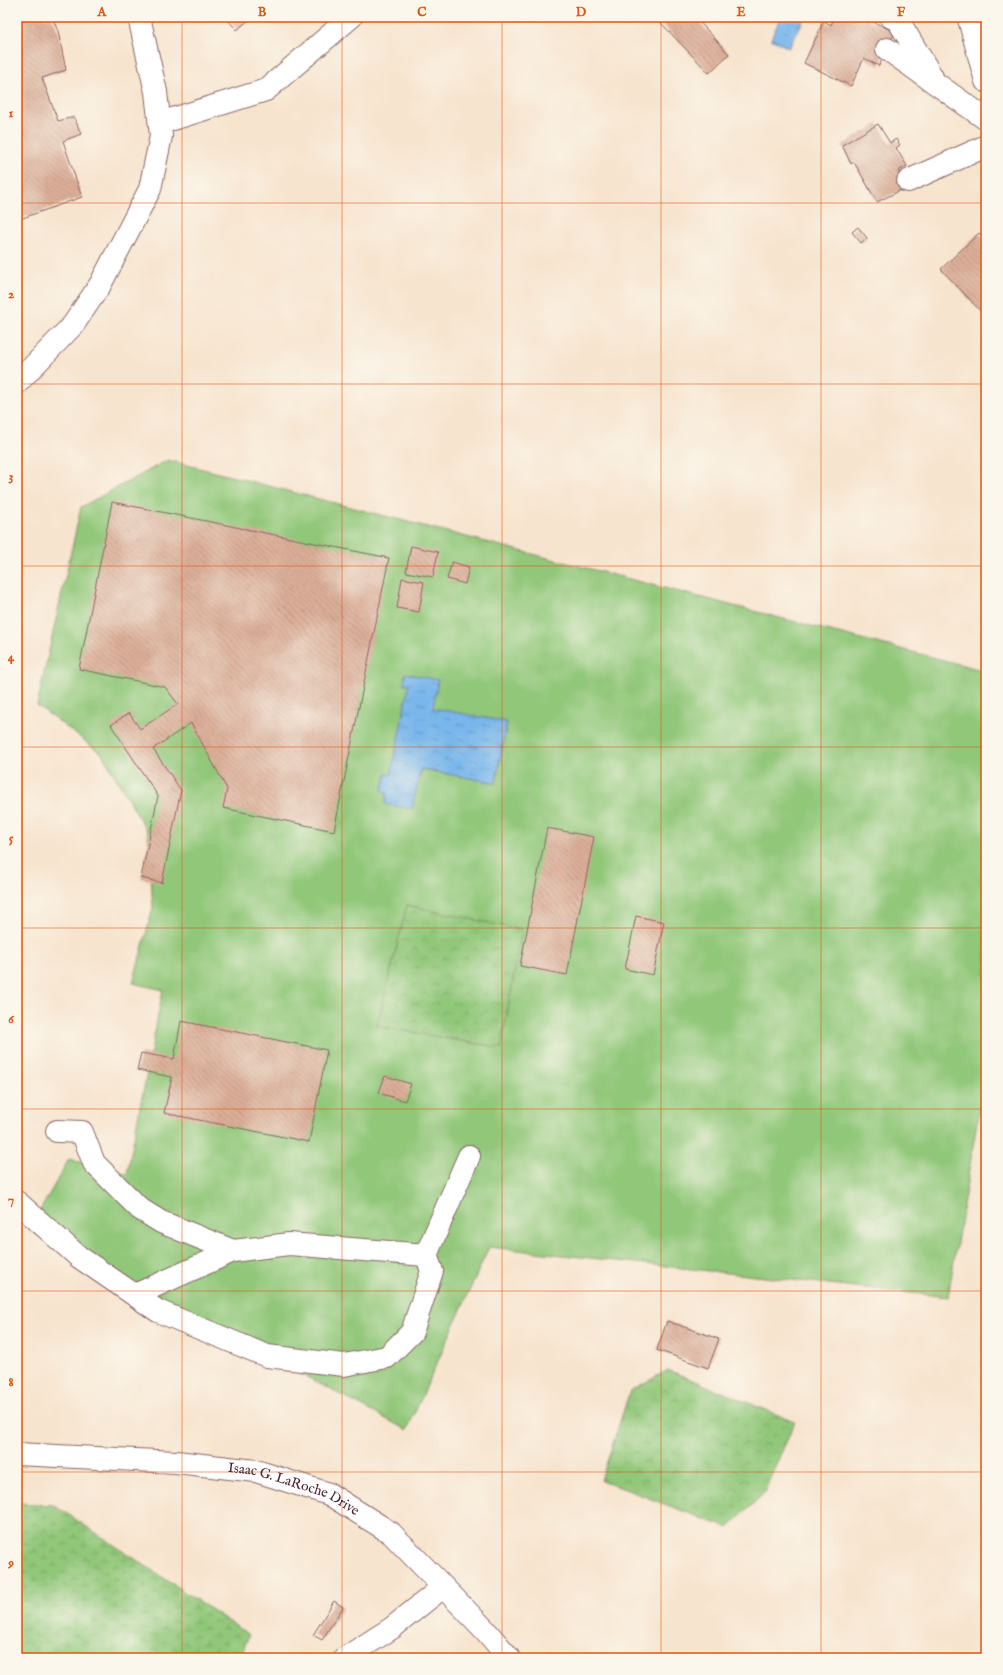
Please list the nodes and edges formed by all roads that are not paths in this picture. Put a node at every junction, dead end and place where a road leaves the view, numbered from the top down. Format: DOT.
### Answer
graph roads {
  1 [pos="139,17"];
  2 [pos="351,17"];
  3 [pos="891,17"];
  4 [pos="969,19"];
  5 [pos="887,49"];
  6 [pos="986,81"];
  7 [pos="937,84"];
  8 [pos="986,119"];
  9 [pos="160,123"];
  10 [pos="986,146"];
  11 [pos="908,181"];
  12 [pos="17,383"];
  13 [pos="57,1132"];
  14 [pos="469,1156"];
  15 [pos="17,1202"];
  16 [pos="233,1251"];
  17 [pos="426,1255"];
  18 [pos="135,1295"];
  19 [pos="17,1454"];
  20 [pos="443,1586"];
  21 [pos="345,1658"];
  22 [pos="509,1658"];
  1 -- 9 [label="street"];
  2 -- 9 [label="street"];
  3 -- 7 [label="street"];
  4 -- 6 [label="street"];
  5 -- 7 [label="street"];
  7 -- 8 [label="street"];
  9 -- 12 [label="street"];
  10 -- 11 [label="street"];
  13 -- 16 [label="street"];
  14 -- 17 [label="street"];
  15 -- 18 [label="street"];
  16 -- 17 [label="street"];
  16 -- 18 [label="street"];
  17 -- 18 [label="street"];
  19 -- 20 [label="street, Isaac G. LaRoche Drive"];
  20 -- 21 [label="street"];
  20 -- 22 [label="street, Isaac G. LaRoche Drive"];
}
